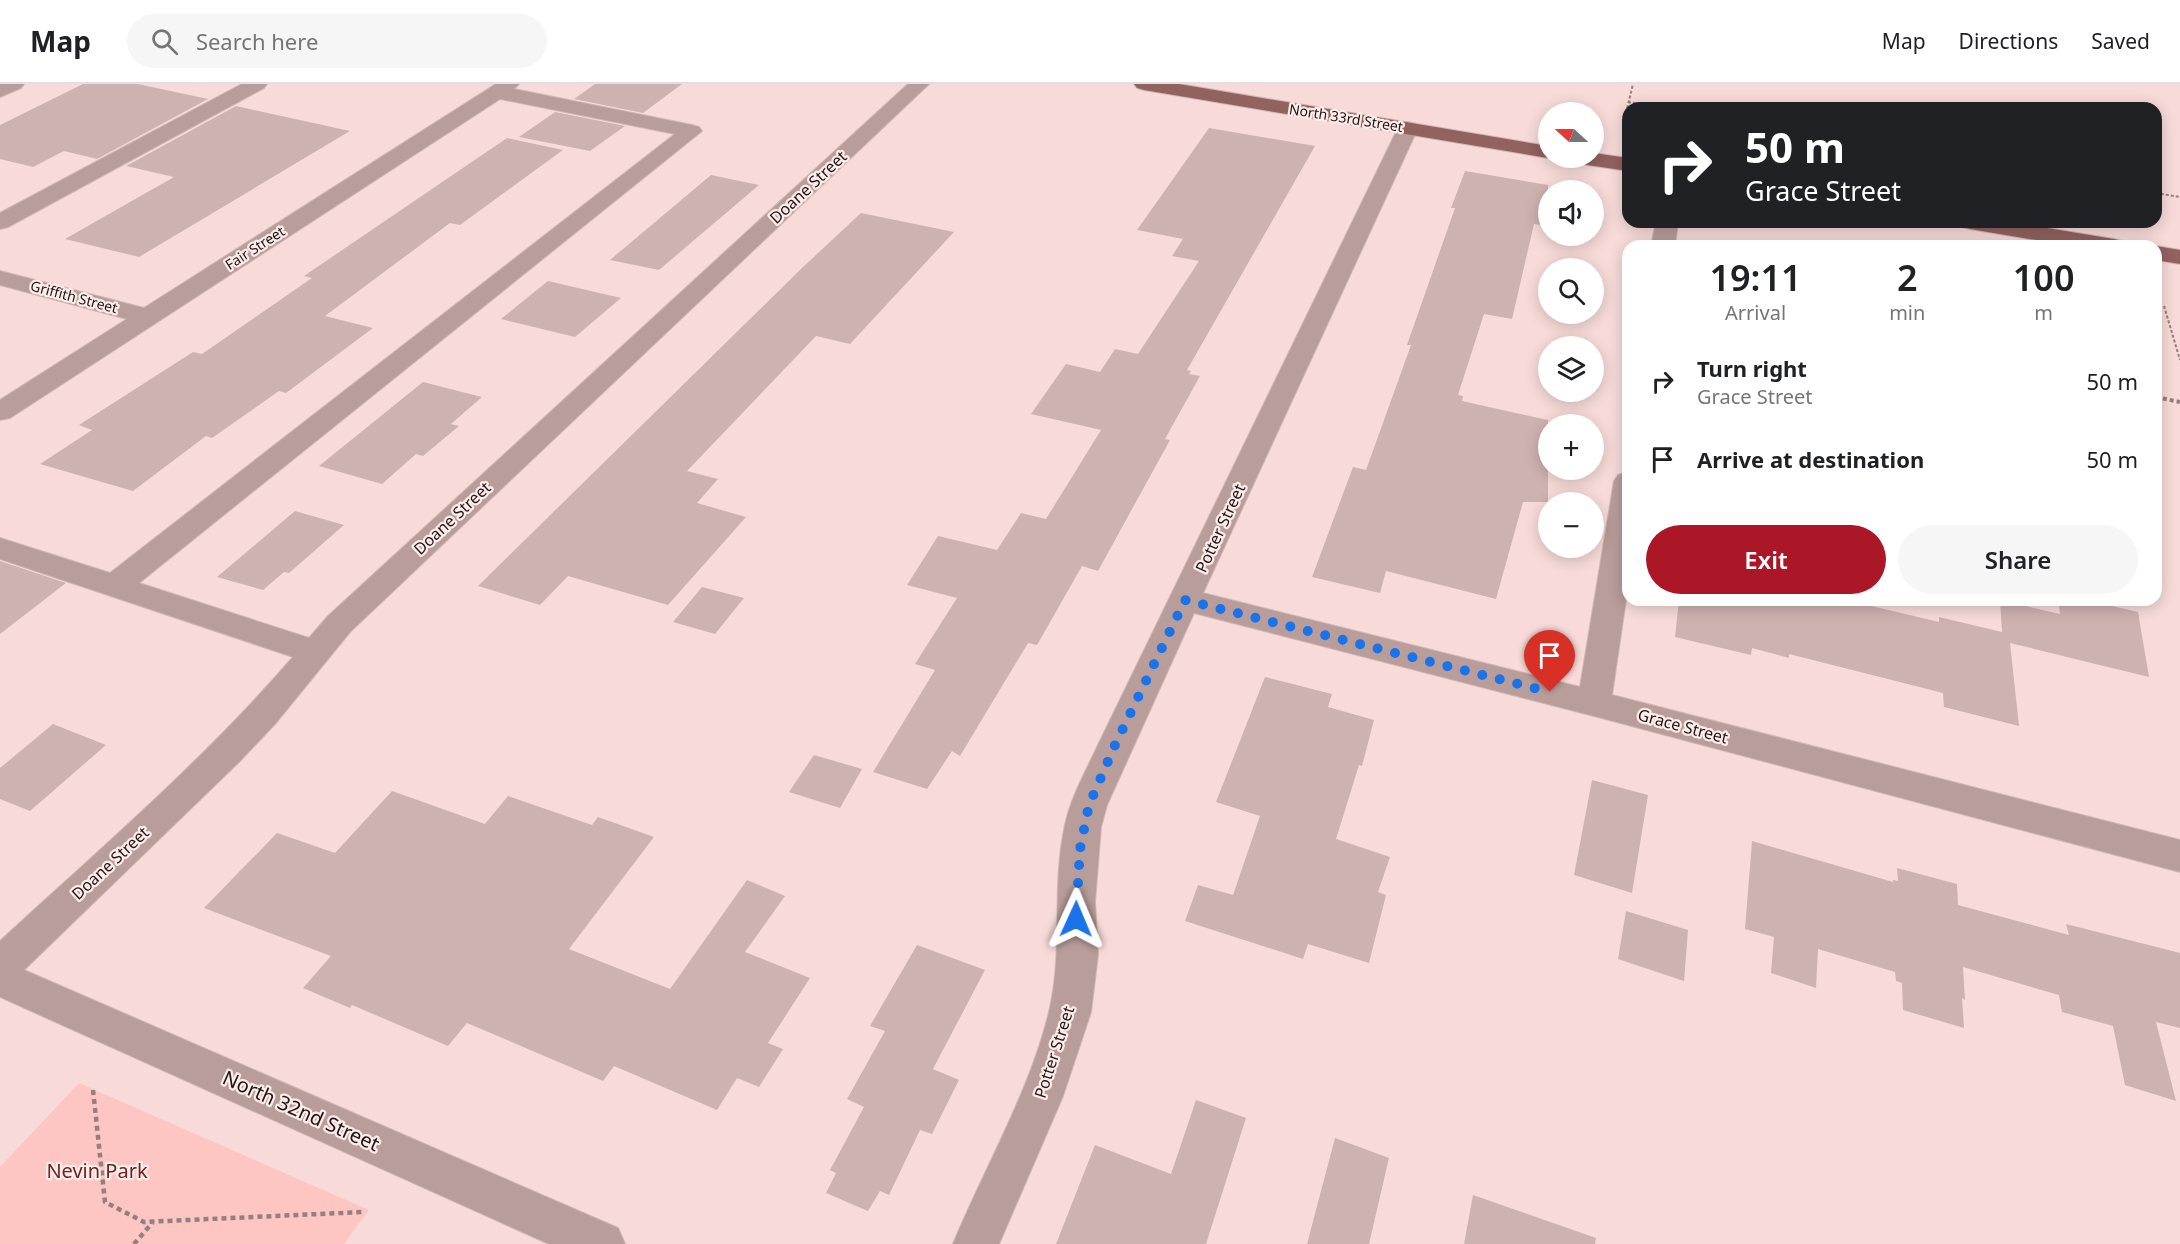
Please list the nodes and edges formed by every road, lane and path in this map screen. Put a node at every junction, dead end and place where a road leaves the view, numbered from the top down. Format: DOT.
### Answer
graph roads {
  1 [pos="14,84"];
  2 [pos="257,84"];
  3 [pos="919,84"];
  4 [pos="1144,84"];
  5 [pos="1633,84"];
  6 [pos="503,88"];
  7 [pos="0,91"];
  8 [pos="1628,102"];
  9 [pos="1408,128"];
  10 [pos="1538,150"];
  11 [pos="1604,161"];
  12 [pos="1622,164"];
  13 [pos="2162,194"];
  14 [pos="2180,197"];
  15 [pos="0,222"];
  16 [pos="2006,228"];
  17 [pos="2078,240"];
  18 [pos="2162,254"];
  19 [pos="2180,257"];
  20 [pos="0,278"];
  21 [pos="2164,306"];
  22 [pos="149,317"];
  23 [pos="2180,360"];
  24 [pos="2162,398"];
  25 [pos="2180,402"];
  26 [pos="0,412"];
  27 [pos="1622,520"];
  28 [pos="0,548"];
  29 [pos="113,587"];
  30 [pos="1185,600"];
  31 [pos="314,652"];
  32 [pos="1594,703"];
  33 [pos="2180,856"];
  34 [pos="0,968"];
  35 [pos="0,978"];
  36 [pos="93,1090"];
  37 [pos="363,1212"];
  38 [pos="153,1221"];
  39 [pos="134,1244"];
  40 [pos="602,1244"];
  41 [pos="976,1244"];
  1 -- 7 [label="street"];
  2 -- 15 [label="street"];
  3 -- 31 [label="street, Doane Street"];
  4 -- 9 [label="main road, North 33rd Street"];
  5 -- 8 [label="path"];
  6 -- 22 [label="street, Fair Street"];
  6 -- 29 [label="street"];
  9 -- 10 [label="main road, North 33rd Street"];
  9 -- 30 [label="street, Potter Street"];
  11 -- 12 [label="main road"];
  13 -- 14 [label="path"];
  16 -- 17 [label="main road"];
  18 -- 19 [label="main road"];
  20 -- 22 [label="street, Griffith Street"];
  21 -- 23 [label="path"];
  22 -- 26 [label="street, Fair Street"];
  24 -- 25 [label="path"];
  27 -- 32 [label="street"];
  28 -- 29 [label="street"];
  29 -- 31 [label="street"];
  30 -- 32 [label="street, Grace Street"];
  30 -- 41 [label="street, Potter Street"];
  31 -- 34 [label="street, Doane Street"];
  32 -- 33 [label="street, Grace Street"];
  35 -- 40 [label="street, North 32nd Street"];
  36 -- 38 [label="path"];
  37 -- 38 [label="path"];
  38 -- 39 [label="path"];
}
